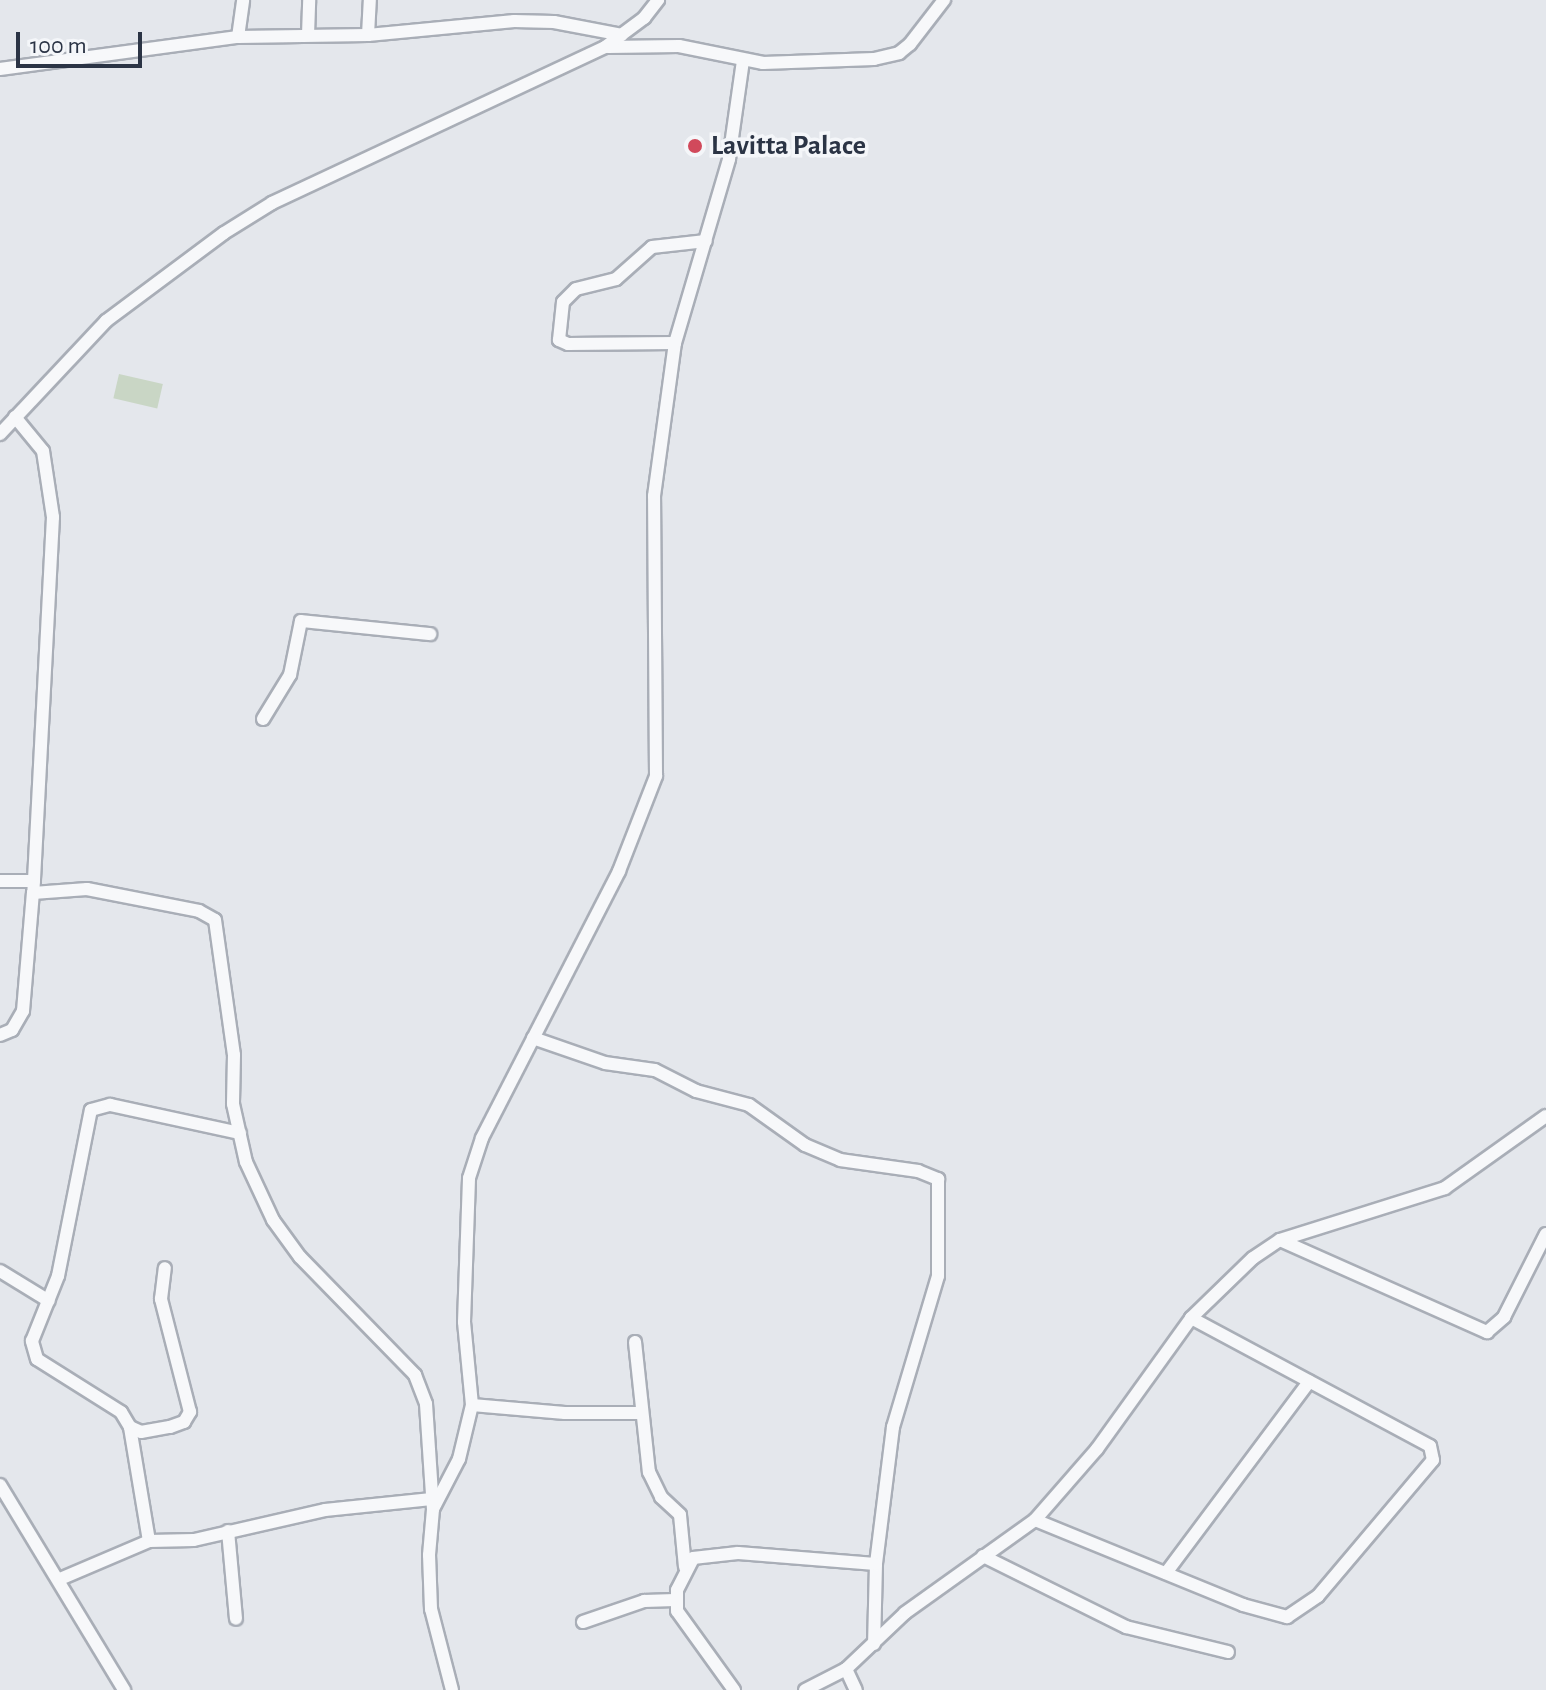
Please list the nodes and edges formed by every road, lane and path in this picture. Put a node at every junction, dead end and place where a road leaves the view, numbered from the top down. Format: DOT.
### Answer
graph roads {
  1 [pos="243,0"];
  2 [pos="309,0"];
  3 [pos="370,0"];
  4 [pos="658,0"];
  5 [pos="944,0"];
  6 [pos="308,35"];
  7 [pos="368,35"];
  8 [pos="622,35"];
  9 [pos="238,37"];
  10 [pos="605,47"];
  11 [pos="743,61"];
  12 [pos="0,69"];
  13 [pos="706,241"];
  14 [pos="675,343"];
  15 [pos="15,417"];
  16 [pos="0,434"];
  17 [pos="430,634"];
  18 [pos="263,719"];
  19 [pos="0,881"];
  20 [pos="33,887"];
  21 [pos="0,1035"];
  22 [pos="533,1038"];
  23 [pos="1546,1116"];
  24 [pos="240,1133"];
  25 [pos="1546,1234"];
  26 [pos="1280,1240"];
  27 [pos="165,1268"];
  28 [pos="0,1271"];
  29 [pos="49,1301"];
  30 [pos="1191,1318"];
  31 [pos="635,1342"];
  32 [pos="1309,1382"];
  33 [pos="472,1405"];
  34 [pos="640,1413"];
  35 [pos="130,1427"];
  36 [pos="0,1485"];
  37 [pos="432,1504"];
  38 [pos="1035,1520"];
  39 [pos="228,1531"];
  40 [pos="149,1541"];
  41 [pos="983,1556"];
  42 [pos="876,1564"];
  43 [pos="685,1567"];
  44 [pos="1166,1573"];
  45 [pos="60,1579"];
  46 [pos="675,1600"];
  47 [pos="236,1619"];
  48 [pos="583,1622"];
  49 [pos="874,1644"];
  50 [pos="1228,1652"];
  51 [pos="846,1669"];
  52 [pos="124,1690"];
  53 [pos="452,1690"];
  54 [pos="734,1690"];
  55 [pos="805,1690"];
  56 [pos="856,1690"];
  1 -- 9 [label="street"];
  2 -- 6 [label="street"];
  3 -- 7 [label="street"];
  4 -- 8 [label="street"];
  5 -- 11 [label="street"];
  6 -- 7 [label="street"];
  6 -- 9 [label="street"];
  7 -- 8 [label="street"];
  8 -- 10 [label="street"];
  9 -- 12 [label="street"];
  10 -- 11 [label="street"];
  10 -- 15 [label="street"];
  11 -- 13 [label="street"];
  13 -- 14 [label="street"];
  13 -- 14 [label="street"];
  14 -- 22 [label="street"];
  15 -- 16 [label="street"];
  15 -- 20 [label="street"];
  17 -- 18 [label="street"];
  19 -- 20 [label="street"];
  20 -- 21 [label="street"];
  20 -- 24 [label="street"];
  22 -- 33 [label="street"];
  22 -- 42 [label="street"];
  23 -- 26 [label="street"];
  24 -- 29 [label="street"];
  24 -- 37 [label="street"];
  25 -- 26 [label="street"];
  26 -- 30 [label="street"];
  27 -- 35 [label="street"];
  28 -- 29 [label="street"];
  29 -- 35 [label="street"];
  30 -- 32 [label="street"];
  30 -- 38 [label="street"];
  31 -- 34 [label="street"];
  32 -- 44 [label="street"];
  32 -- 44 [label="street"];
  33 -- 34 [label="street"];
  33 -- 37 [label="street"];
  34 -- 43 [label="street"];
  35 -- 40 [label="street"];
  36 -- 45 [label="street"];
  37 -- 39 [label="street"];
  37 -- 53 [label="street"];
  38 -- 41 [label="street"];
  38 -- 44 [label="street"];
  39 -- 40 [label="street"];
  39 -- 47 [label="street"];
  40 -- 45 [label="street"];
  41 -- 49 [label="street"];
  41 -- 50 [label="street"];
  42 -- 43 [label="street"];
  42 -- 49 [label="street"];
  43 -- 46 [label="street"];
  45 -- 52 [label="street"];
  46 -- 48 [label="street"];
  46 -- 54 [label="street"];
  49 -- 51 [label="street"];
  51 -- 55 [label="street"];
  51 -- 56 [label="street"];
}
